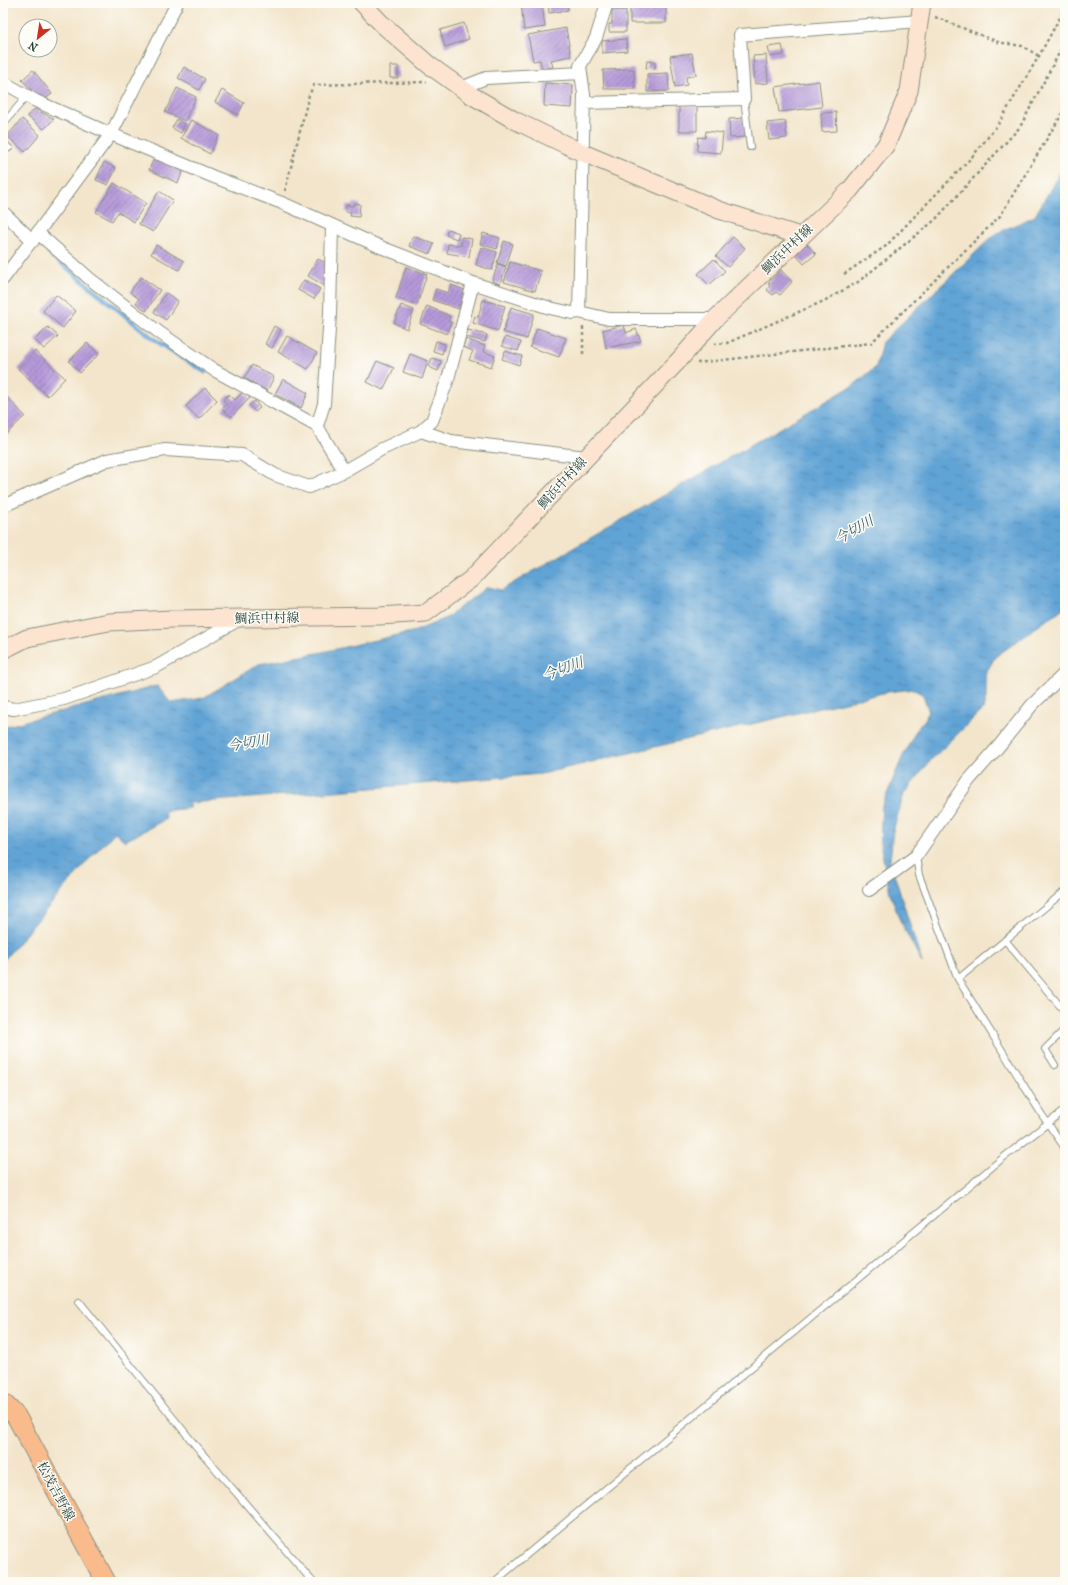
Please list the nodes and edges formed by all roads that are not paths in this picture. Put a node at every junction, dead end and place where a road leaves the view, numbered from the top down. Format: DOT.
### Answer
graph roads {
  1 [pos="177,3"];
  2 [pos="362,3"];
  3 [pos="607,3"];
  4 [pos="921,12"];
  5 [pos="581,73"];
  6 [pos="3,82"];
  7 [pos="456,85"];
  8 [pos="27,96"];
  9 [pos="744,99"];
  10 [pos="584,103"];
  11 [pos="3,124"];
  12 [pos="111,134"];
  13 [pos="3,142"];
  14 [pos="750,147"];
  15 [pos="10,148"];
  16 [pos="583,154"];
  17 [pos="3,212"];
  18 [pos="332,226"];
  19 [pos="800,236"];
  20 [pos="36,237"];
  21 [pos="3,279"];
  22 [pos="473,283"];
  23 [pos="581,312"];
  24 [pos="715,319"];
  25 [pos="317,426"];
  26 [pos="421,432"];
  27 [pos="586,457"];
  28 [pos="344,471"];
  29 [pos="3,506"];
  30 [pos="241,618"];
  31 [pos="3,650"];
  32 [pos="1065,673"];
  33 [pos="3,707"];
  34 [pos="916,856"];
  35 [pos="869,890"];
  36 [pos="1065,891"];
  37 [pos="1004,940"];
  38 [pos="958,979"];
  39 [pos="1065,1012"];
  40 [pos="1065,1029"];
  41 [pos="1055,1065"];
  42 [pos="1065,1110"];
  43 [pos="1047,1122"];
  44 [pos="1065,1148"];
  45 [pos="79,1301"];
  46 [pos="3,1403"];
  47 [pos="106,1582"];
  48 [pos="313,1582"];
  49 [pos="494,1582"];
  1 -- 12 [label="street"];
  2 -- 7 [label="main road"];
  3 -- 5 [label="street"];
  4 -- 9 [label="street"];
  4 -- 19 [label="main road, 鯛浜中村線"];
  5 -- 7 [label="street"];
  5 -- 10 [label="street"];
  6 -- 8 [label="street"];
  7 -- 16 [label="main road"];
  8 -- 11 [label="lane"];
  8 -- 12 [label="street"];
  9 -- 10 [label="street"];
  9 -- 14 [label="lane"];
  10 -- 16 [label="street"];
  12 -- 18 [label="street"];
  12 -- 20 [label="street"];
  13 -- 15 [label="lane"];
  16 -- 19 [label="main road"];
  16 -- 23 [label="street"];
  17 -- 20 [label="street"];
  18 -- 22 [label="street"];
  18 -- 25 [label="street"];
  19 -- 24 [label="main road, 鯛浜中村線"];
  20 -- 21 [label="street"];
  20 -- 25 [label="street"];
  22 -- 23 [label="street"];
  22 -- 26 [label="street"];
  23 -- 24 [label="street"];
  24 -- 27 [label="main road, 鯛浜中村線"];
  25 -- 28 [label="street"];
  26 -- 27 [label="street"];
  26 -- 28 [label="street"];
  27 -- 30 [label="main road, 鯛浜中村線"];
  28 -- 29 [label="street"];
  30 -- 31 [label="main road, 鯛浜中村線"];
  30 -- 33 [label="street"];
  32 -- 34 [label="street"];
  34 -- 35 [label="street"];
  34 -- 38 [label="lane"];
  36 -- 37 [label="lane"];
  37 -- 38 [label="lane"];
  37 -- 39 [label="lane"];
  38 -- 43 [label="lane"];
  40 -- 41 [label="lane"];
  42 -- 43 [label="lane"];
  43 -- 44 [label="lane"];
  43 -- 49 [label="lane"];
  45 -- 48 [label="lane"];
  46 -- 47 [label="main road, 松茂吉野線"];
}
